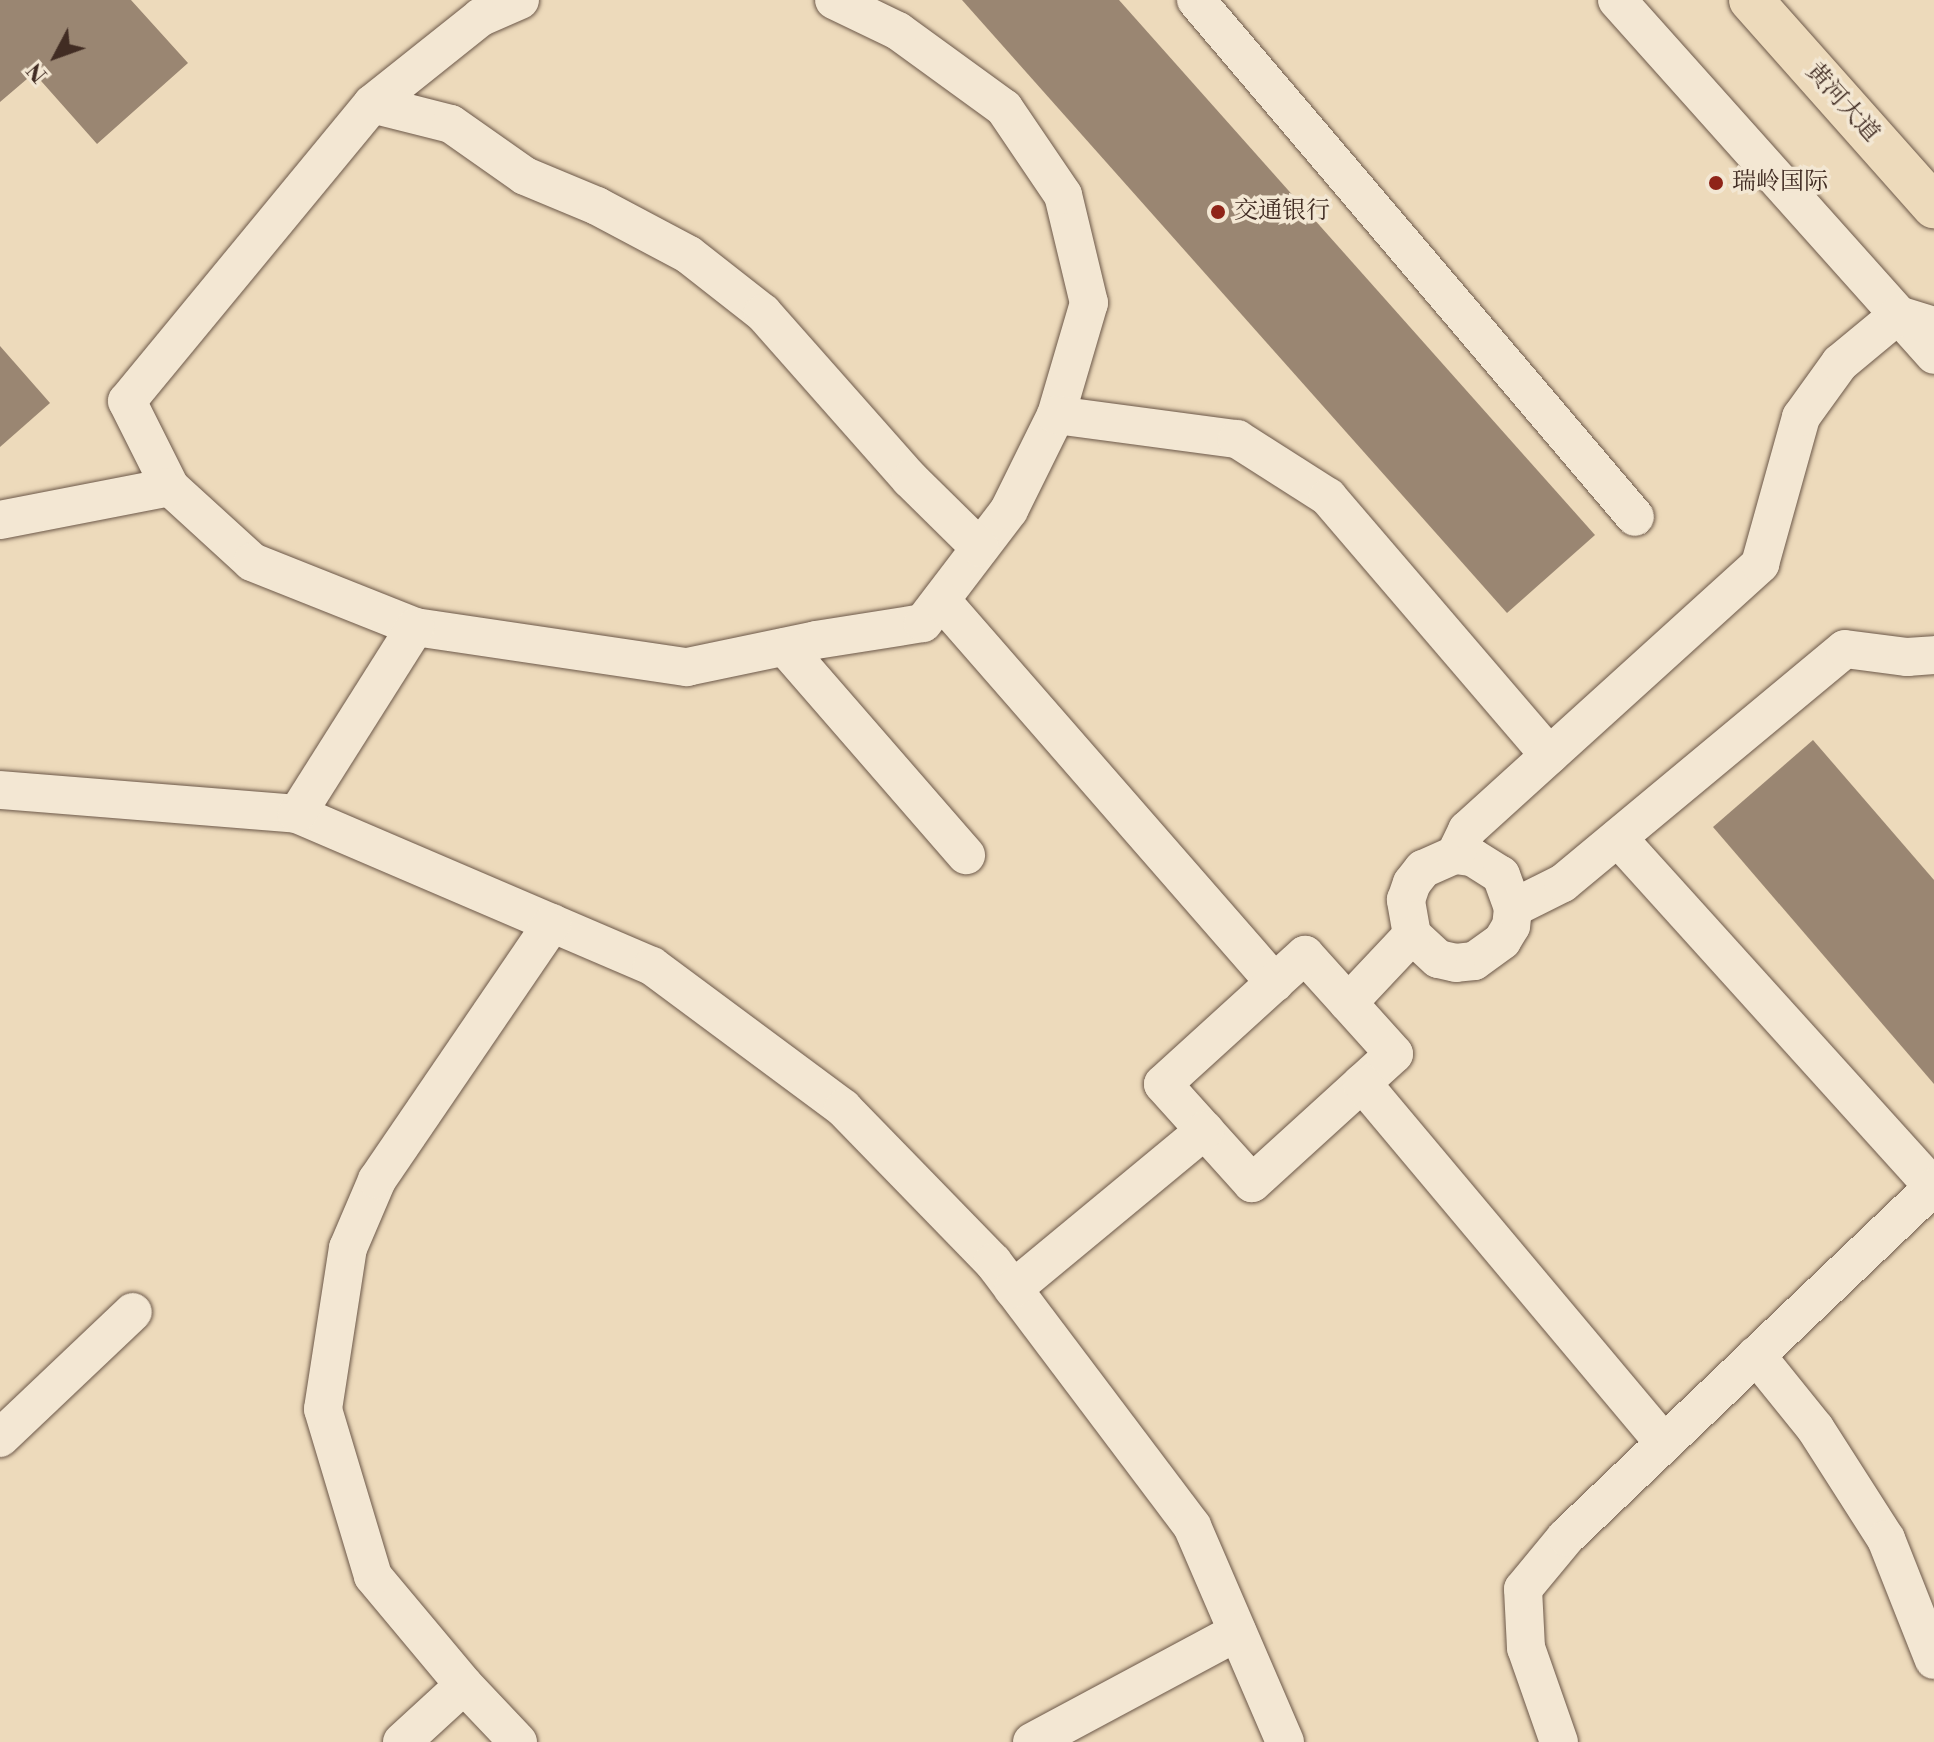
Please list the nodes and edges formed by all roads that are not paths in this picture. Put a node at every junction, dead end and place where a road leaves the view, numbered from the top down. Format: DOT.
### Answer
graph roads {
  1 [pos="520,0"];
  2 [pos="834,0"];
  3 [pos="1196,0"];
  4 [pos="1617,0"];
  5 [pos="1751,0"];
  6 [pos="372,104"];
  7 [pos="1934,206"];
  8 [pos="1898,315"];
  9 [pos="1934,326"];
  10 [pos="1934,355"];
  11 [pos="1056,415"];
  12 [pos="170,487"];
  13 [pos="1635,517"];
  14 [pos="0,520"];
  15 [pos="980,548"];
  16 [pos="941,600"];
  17 [pos="415,627"];
  18 [pos="785,647"];
  19 [pos="1934,655"];
  20 [pos="1549,755"];
  21 [pos="0,790"];
  22 [pos="297,814"];
  23 [pos="1618,838"];
  24 [pos="966,855"];
  25 [pos="1455,855"];
  26 [pos="1513,908"];
  27 [pos="552,923"];
  28 [pos="1412,935"];
  29 [pos="1275,983"];
  30 [pos="1348,1003"];
  31 [pos="1362,1083"];
  32 [pos="1205,1130"];
  33 [pos="1934,1188"];
  34 [pos="1013,1289"];
  35 [pos="133,1312"];
  36 [pos="1756,1355"];
  37 [pos="0,1438"];
  38 [pos="1664,1443"];
  39 [pos="1237,1632"];
  40 [pos="1934,1660"];
  41 [pos="464,1685"];
  42 [pos="402,1742"];
  43 [pos="518,1742"];
  44 [pos="1032,1742"];
  45 [pos="1285,1742"];
  46 [pos="1559,1742"];
  1 -- 6 [label="street"];
  2 -- 11 [label="street"];
  3 -- 13 [label="street"];
  4 -- 8 [label="street"];
  5 -- 7 [label="main road, 黄河大道"];
  6 -- 12 [label="street"];
  6 -- 15 [label="street"];
  8 -- 9 [label="street"];
  8 -- 10 [label="street"];
  8 -- 20 [label="street"];
  11 -- 15 [label="street"];
  11 -- 20 [label="street"];
  12 -- 14 [label="street"];
  12 -- 17 [label="street"];
  15 -- 16 [label="street"];
  16 -- 18 [label="street"];
  16 -- 29 [label="street"];
  17 -- 18 [label="street"];
  17 -- 22 [label="street"];
  18 -- 24 [label="street"];
  19 -- 23 [label="street"];
  20 -- 25 [label="street"];
  21 -- 22 [label="street"];
  22 -- 27 [label="street"];
  23 -- 26 [label="street"];
  23 -- 33 [label="street"];
  25 -- 26 [label="street"];
  25 -- 28 [label="street"];
  26 -- 28 [label="street"];
  27 -- 34 [label="street"];
  27 -- 41 [label="street"];
  28 -- 30 [label="street"];
  29 -- 30 [label="street"];
  29 -- 32 [label="street"];
  30 -- 31 [label="street"];
  31 -- 32 [label="street"];
  31 -- 38 [label="street"];
  32 -- 34 [label="street"];
  33 -- 36 [label="street"];
  34 -- 39 [label="street"];
  35 -- 37 [label="street"];
  36 -- 38 [label="street"];
  36 -- 40 [label="street"];
  38 -- 46 [label="street"];
  39 -- 44 [label="street"];
  39 -- 45 [label="street"];
  41 -- 42 [label="street"];
  41 -- 43 [label="street"];
}
